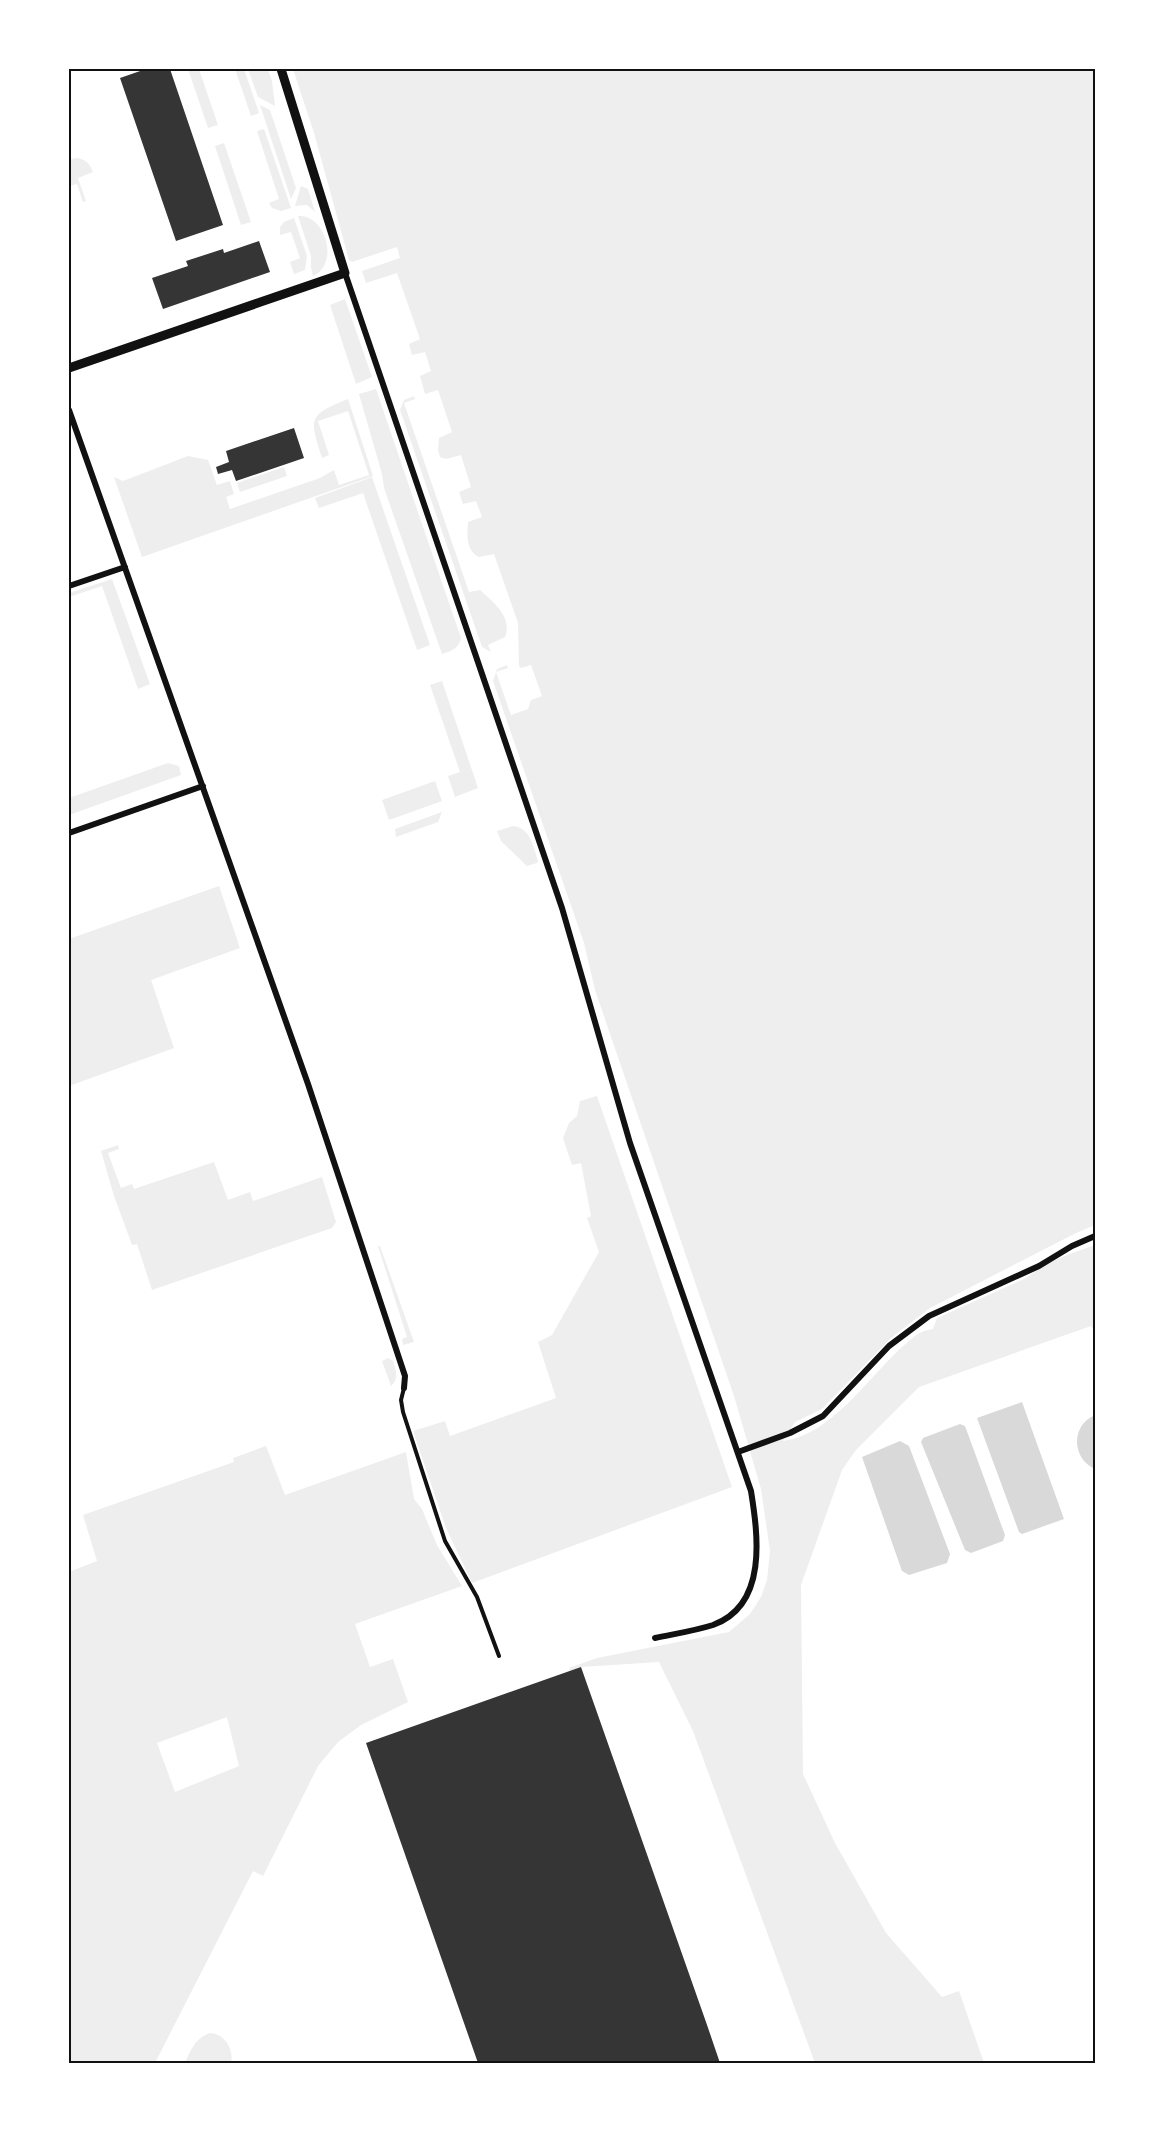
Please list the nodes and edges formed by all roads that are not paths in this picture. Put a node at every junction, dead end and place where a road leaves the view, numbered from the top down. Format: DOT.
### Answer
graph roads {
  1 [pos="281,69"];
  2 [pos="345,273"];
  3 [pos="69,368"];
  4 [pos="69,410"];
  5 [pos="125,567"];
  6 [pos="69,586"];
  7 [pos="203,786"];
  8 [pos="69,833"];
  9 [pos="1095,1236"];
  10 [pos="404,1388"];
  11 [pos="738,1452"];
  12 [pos="655,1638"];
  13 [pos="499,1656"];
  1 -- 2 [label="street"];
  2 -- 3 [label="street"];
  2 -- 11 [label="street"];
  4 -- 5 [label="street"];
  5 -- 6 [label="street"];
  5 -- 7 [label="street"];
  7 -- 8 [label="street"];
  7 -- 10 [label="street"];
  9 -- 11 [label="street"];
  10 -- 13 [label="lane"];
  11 -- 12 [label="street"];
}
